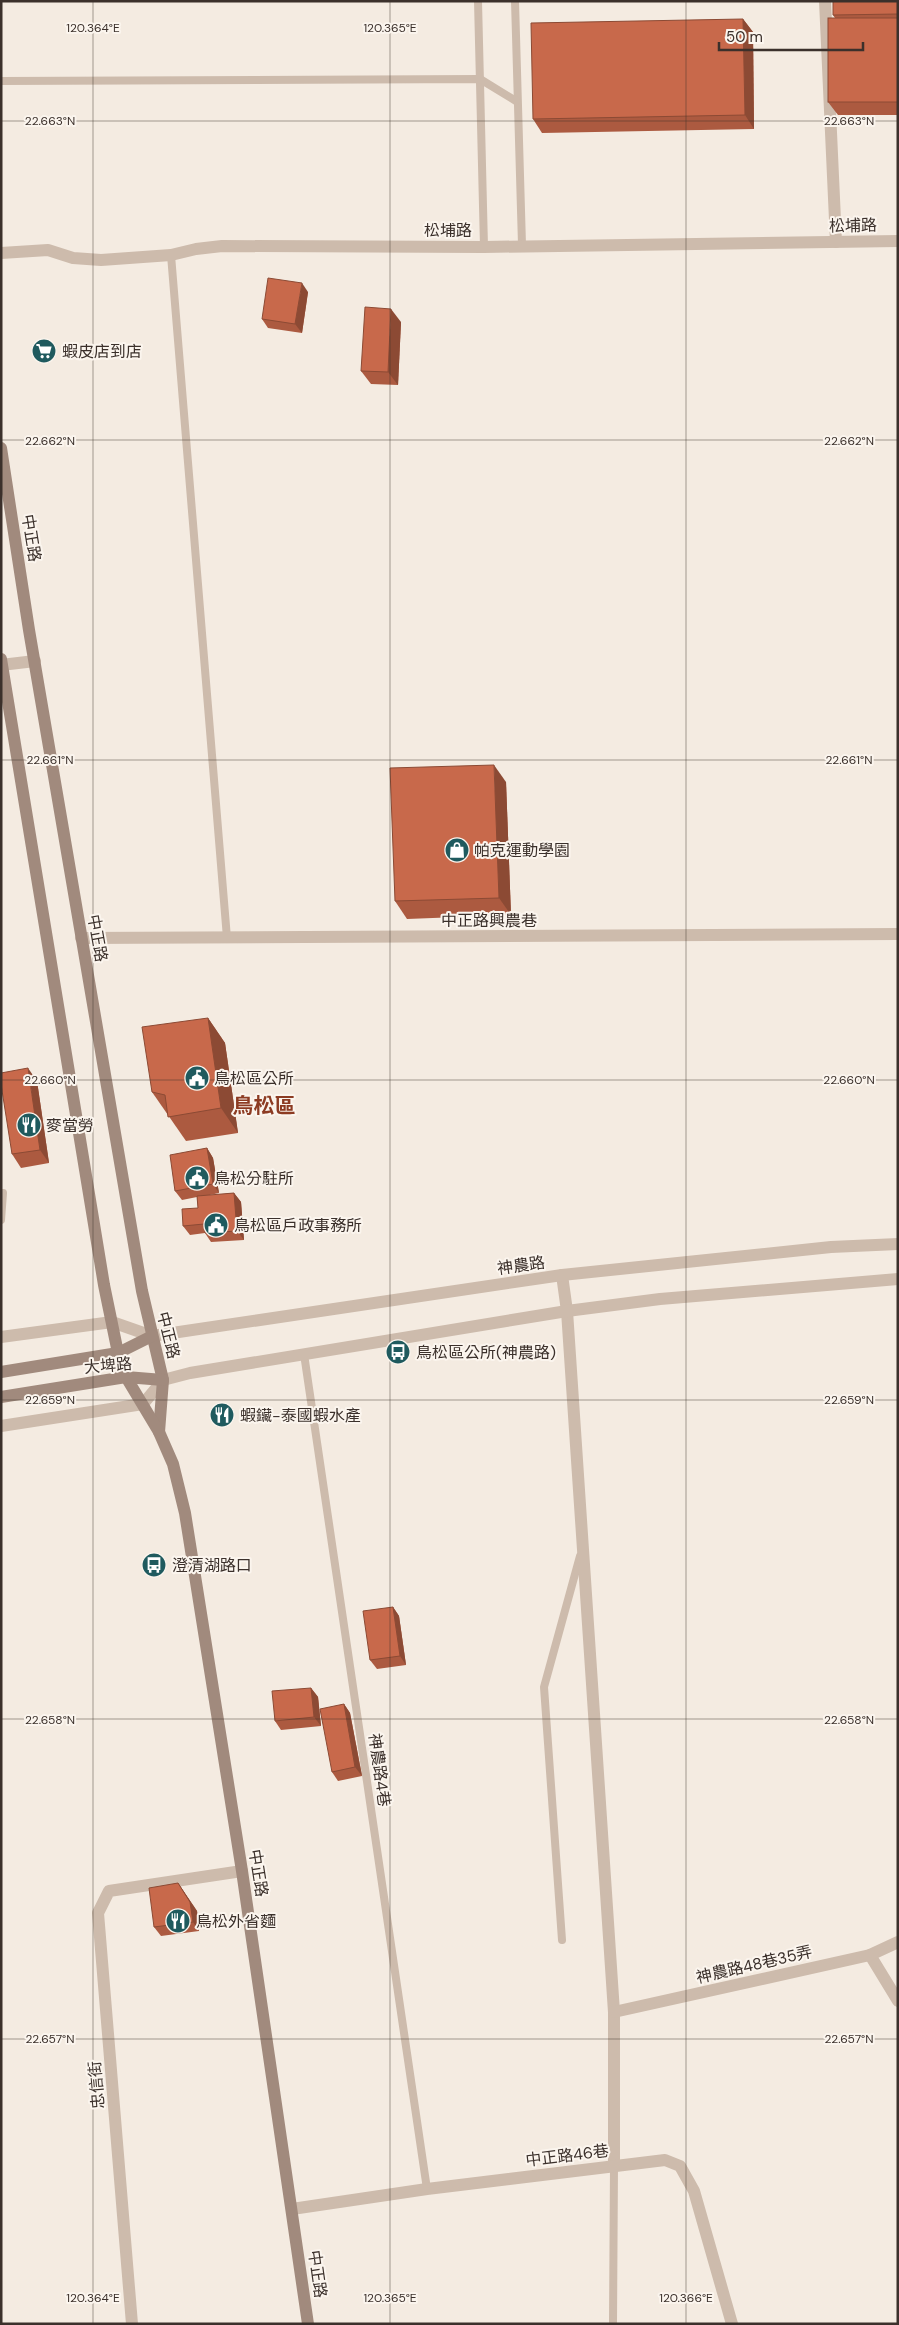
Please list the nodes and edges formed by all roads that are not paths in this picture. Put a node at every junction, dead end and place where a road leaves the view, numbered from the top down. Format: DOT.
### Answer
graph roads {
  1 [pos="478,1"];
  2 [pos="514,1"];
  3 [pos="825,1"];
  4 [pos="480,80"];
  5 [pos="1,81"];
  6 [pos="516,100"];
  7 [pos="898,241"];
  8 [pos="836,242"];
  9 [pos="522,245"];
  10 [pos="484,247"];
  11 [pos="1,253"];
  12 [pos="171,255"];
  13 [pos="1,448"];
  14 [pos="35,661"];
  15 [pos="2,663"];
  16 [pos="898,934"];
  17 [pos="81,938"];
  18 [pos="227,938"];
  19 [pos="3,1193"];
  20 [pos="1,1220"];
  21 [pos="898,1244"];
  22 [pos="562,1276"];
  23 [pos="898,1279"];
  24 [pos="567,1311"];
  25 [pos="112,1322"];
  26 [pos="152,1336"];
  27 [pos="1,1337"];
  28 [pos="118,1352"];
  29 [pos="304,1354"];
  30 [pos="1,1372"];
  31 [pos="126,1376"];
  32 [pos="163,1380"];
  33 [pos="1,1397"];
  34 [pos="143,1404"];
  35 [pos="1,1426"];
  36 [pos="159,1432"];
  37 [pos="583,1547"];
  38 [pos="242,1871"];
  39 [pos="562,1940"];
  40 [pos="898,1942"];
  41 [pos="870,1955"];
  42 [pos="898,2001"];
  43 [pos="614,2012"];
  44 [pos="614,2166"];
  45 [pos="428,2189"];
  46 [pos="292,2209"];
  47 [pos="132,2324"];
  48 [pos="308,2324"];
  49 [pos="613,2324"];
  50 [pos="732,2324"];
  1 -- 4 [label="lane"];
  2 -- 6 [label="lane"];
  3 -- 8 [label="street"];
  4 -- 5 [label="lane"];
  4 -- 6 [label="lane"];
  4 -- 10 [label="lane"];
  6 -- 9 [label="lane"];
  7 -- 8 [label="street, 松埔路"];
  8 -- 9 [label="street, 松埔路"];
  9 -- 10 [label="street, 松埔路"];
  10 -- 12 [label="street, 松埔路"];
  11 -- 12 [label="street, 松埔路"];
  12 -- 18 [label="lane"];
  13 -- 14 [label="main road, 中正路"];
  14 -- 15 [label="street"];
  14 -- 17 [label="main road, 中正路"];
  15 -- 25 [label="main road, 中正路"];
  16 -- 18 [label="street, 中正路興農巷"];
  17 -- 18 [label="street, 中正路興農巷"];
  17 -- 26 [label="main road, 中正路"];
  19 -- 20 [label="lane"];
  21 -- 22 [label="street, 神農路"];
  22 -- 24 [label="street"];
  22 -- 26 [label="street, 神農路"];
  23 -- 24 [label="street"];
  24 -- 29 [label="street"];
  24 -- 37 [label="street"];
  25 -- 26 [label="street, 大埤路"];
  25 -- 27 [label="street, 大埤路"];
  25 -- 28 [label="main road, 中正路"];
  26 -- 28 [label="main road, 大埤路"];
  26 -- 32 [label="main road, 中正路"];
  28 -- 30 [label="main road, 大埤路"];
  28 -- 31 [label="main road, 中正路"];
  29 -- 32 [label="street"];
  29 -- 45 [label="lane, 神農路4巷"];
  31 -- 32 [label="main road, 大埤路"];
  31 -- 33 [label="main road, 大埤路"];
  31 -- 34 [label="main road, 中正路"];
  32 -- 34 [label="street"];
  32 -- 36 [label="main road, 中正路"];
  34 -- 35 [label="street"];
  34 -- 36 [label="main road, 中正路"];
  36 -- 38 [label="main road, 中正路"];
  37 -- 39 [label="lane"];
  37 -- 43 [label="street"];
  38 -- 46 [label="main road, 中正路"];
  38 -- 47 [label="street, 忠信街"];
  40 -- 41 [label="street, 神農路48巷35弄"];
  41 -- 42 [label="street"];
  41 -- 43 [label="street, 神農路48巷35弄"];
  43 -- 44 [label="street"];
  44 -- 45 [label="street, 中正路46巷"];
  44 -- 49 [label="lane"];
  44 -- 50 [label="street, 中正路46巷"];
  45 -- 46 [label="street, 中正路46巷"];
  46 -- 48 [label="main road, 中正路"];
}
